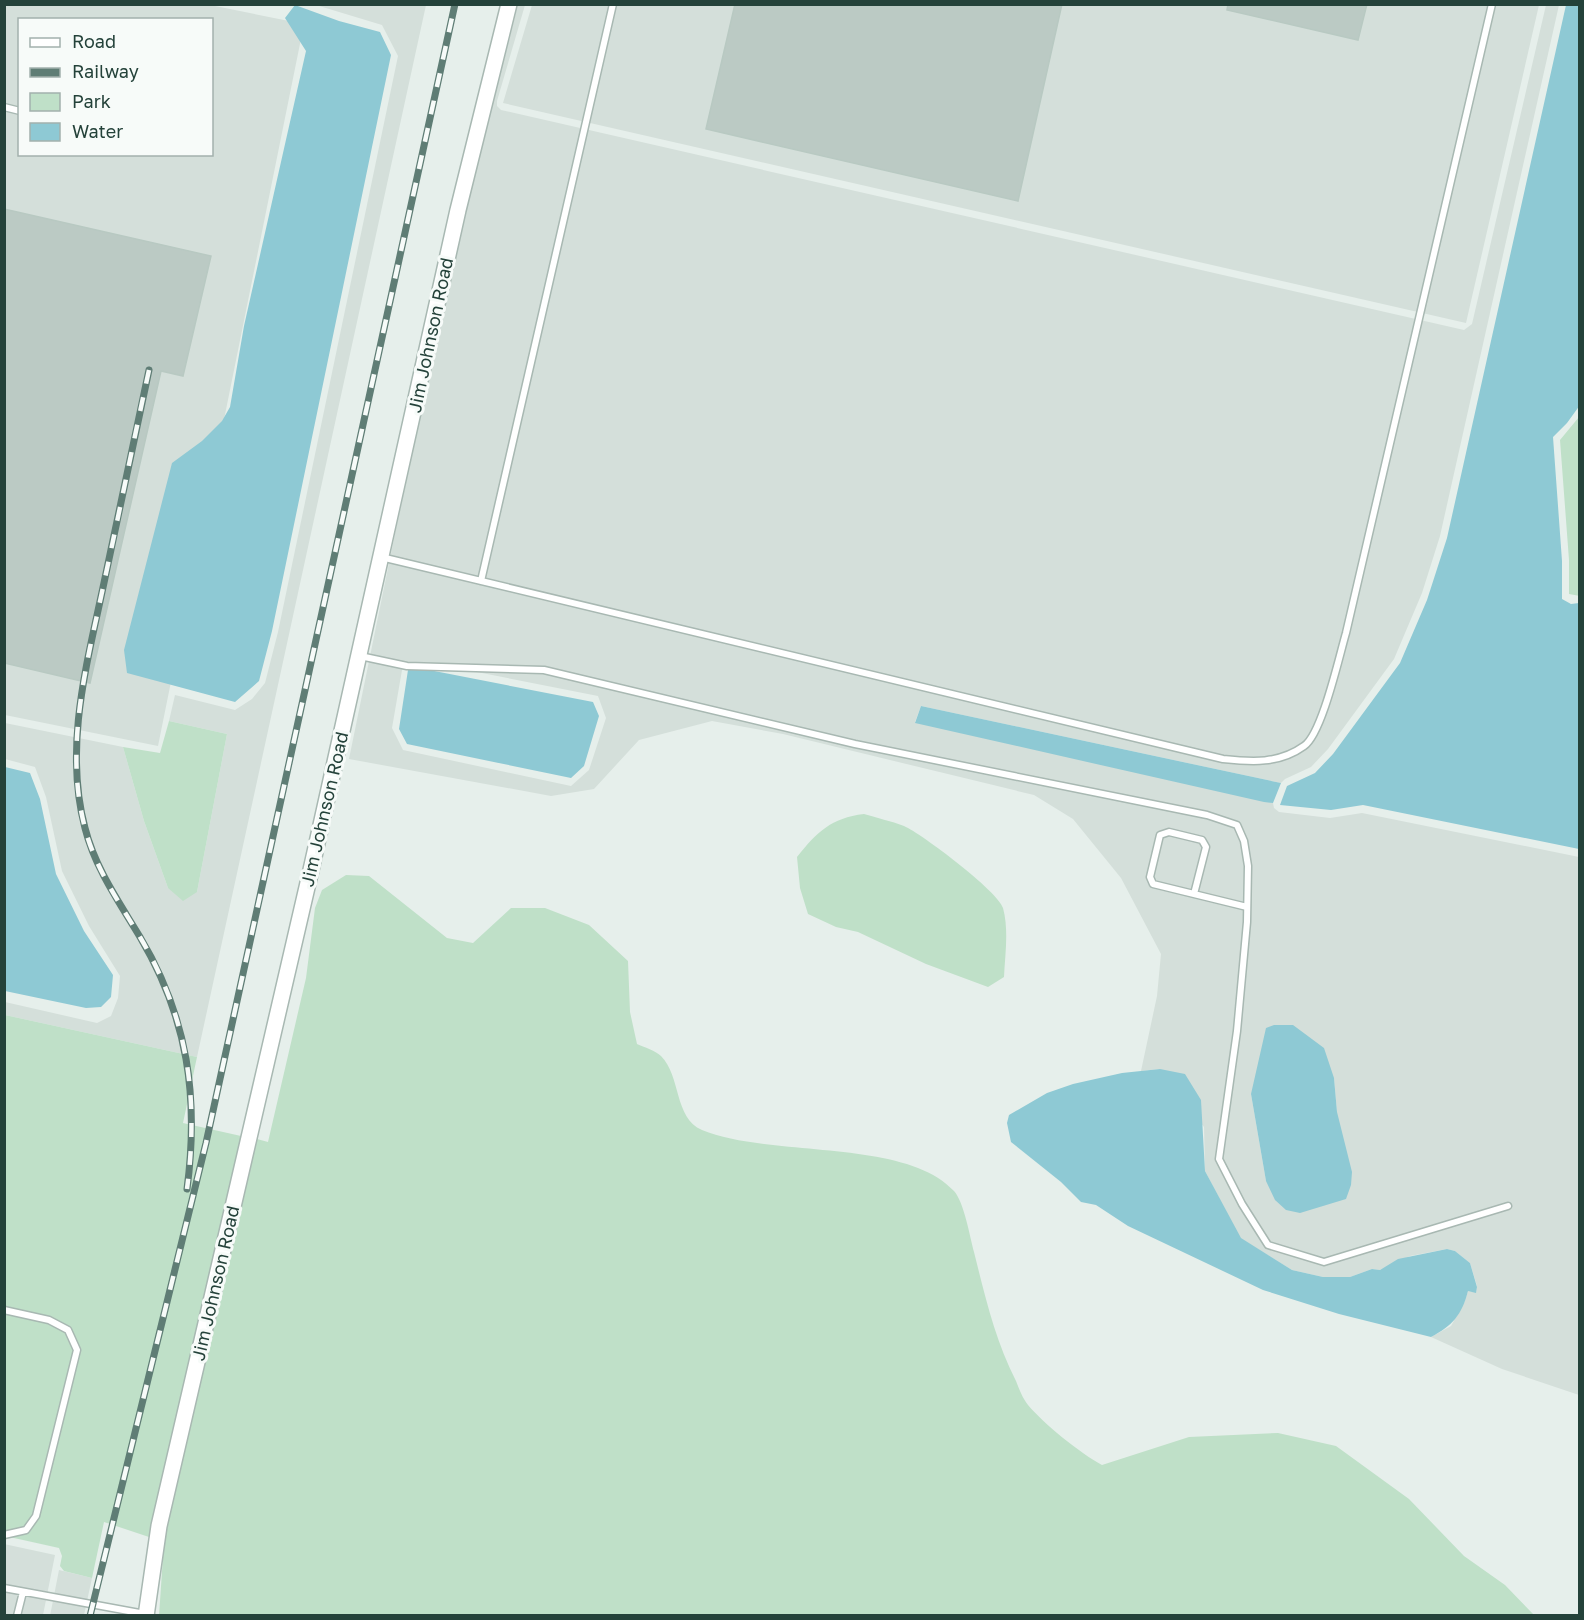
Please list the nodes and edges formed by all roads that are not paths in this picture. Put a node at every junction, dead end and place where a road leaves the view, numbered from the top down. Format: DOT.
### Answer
graph roads {
  1 [pos="509,4"];
  2 [pos="613,4"];
  3 [pos="1492,4"];
  4 [pos="381,557"];
  5 [pos="481,581"];
  6 [pos="359,656"];
  7 [pos="1194,894"];
  8 [pos="1247,907"];
  9 [pos="1508,1206"];
  10 [pos="4,1310"];
  11 [pos="4,1535"];
  12 [pos="4,1588"];
  13 [pos="23,1592"];
  14 [pos="146,1615"];
  15 [pos="17,1616"];
  1 -- 4 [label="street, Jim Johnson Road"];
  2 -- 5 [label="lane"];
  3 -- 5 [label="lane"];
  4 -- 5 [label="lane"];
  4 -- 6 [label="street, Jim Johnson Road"];
  6 -- 8 [label="lane"];
  6 -- 14 [label="street, Jim Johnson Road"];
  7 -- 7 [label="lane"];
  7 -- 8 [label="lane"];
  8 -- 9 [label="lane"];
  10 -- 11 [label="lane"];
  12 -- 13 [label="lane"];
  13 -- 14 [label="lane"];
  13 -- 15 [label="lane"];
}
